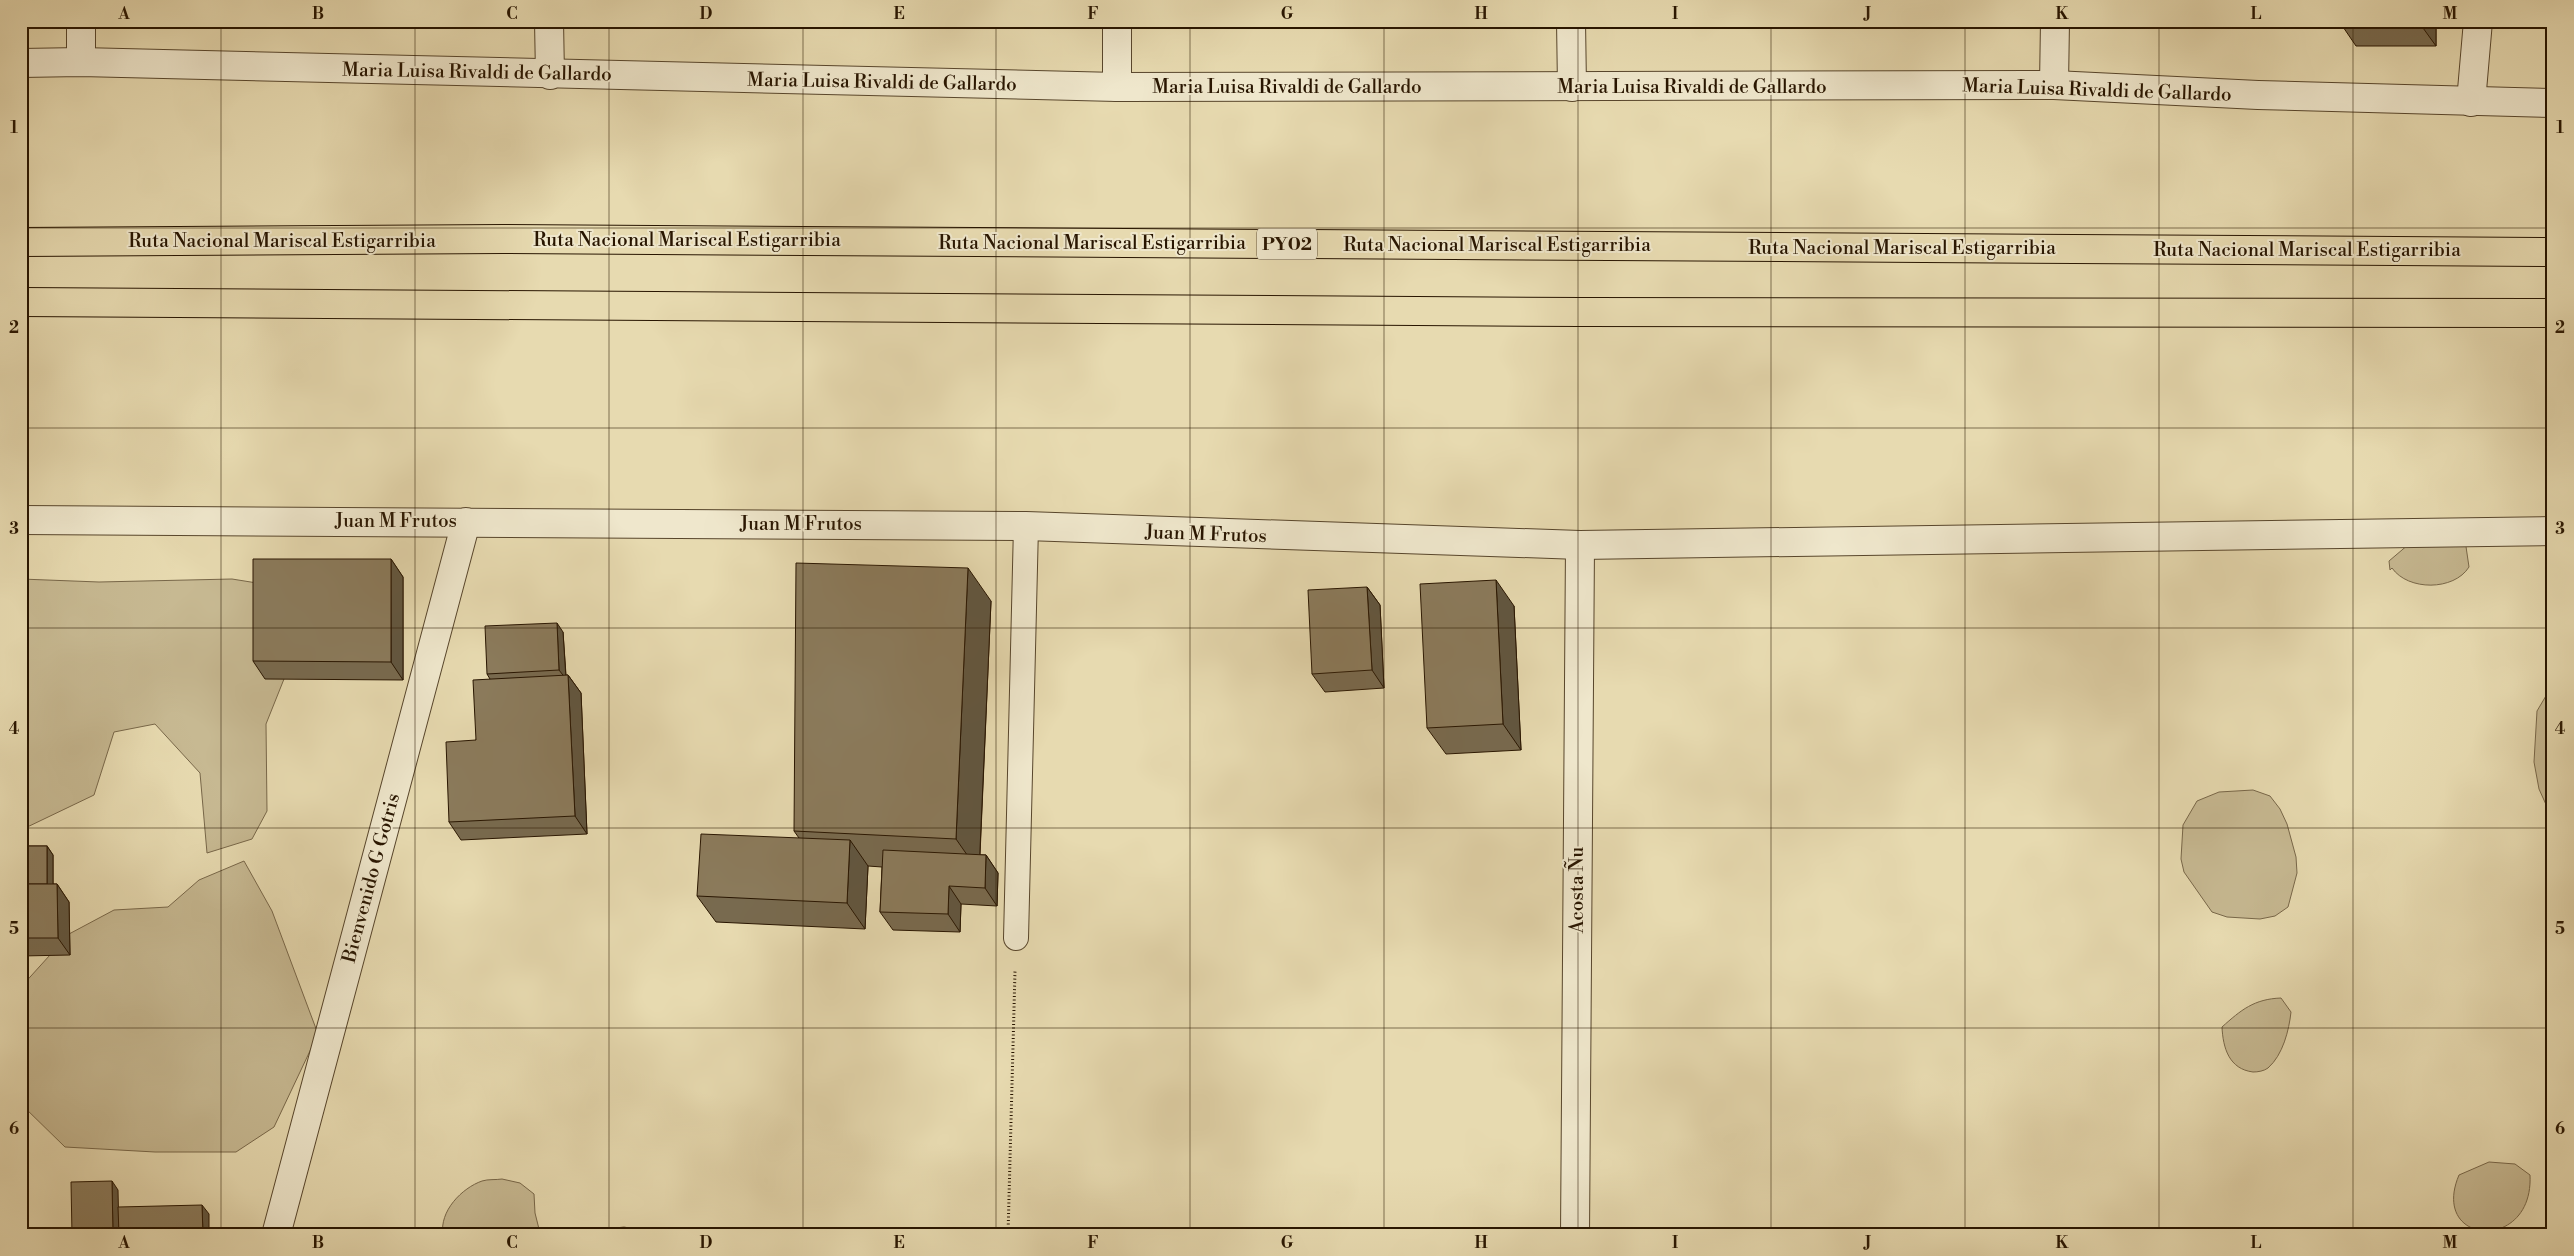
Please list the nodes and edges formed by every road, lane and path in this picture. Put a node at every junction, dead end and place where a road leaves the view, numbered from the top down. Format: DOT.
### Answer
graph roads {
  1 [pos="81,21"];
  2 [pos="549,21"];
  3 [pos="1117,21"];
  4 [pos="1571,21"];
  5 [pos="2055,21"];
  6 [pos="2478,21"];
  7 [pos="81,62"];
  8 [pos="21,63"];
  9 [pos="550,74"];
  10 [pos="2054,85"];
  11 [pos="1117,87"];
  12 [pos="1572,87"];
  13 [pos="2471,102"];
  14 [pos="2553,103"];
  15 [pos="21,242"];
  16 [pos="2553,252"];
  17 [pos="21,302"];
  18 [pos="2553,313"];
  19 [pos="21,520"];
  20 [pos="466,522"];
  21 [pos="1026,526"];
  22 [pos="2553,531"];
  23 [pos="1580,545"];
  24 [pos="1016,938"];
  25 [pos="276,1235"];
  26 [pos="1008,1235"];
  27 [pos="1575,1235"];
  1 -- 7 [label="street"];
  2 -- 9 [label="street"];
  3 -- 11 [label="street"];
  4 -- 12 [label="street"];
  5 -- 10 [label="street"];
  6 -- 13 [label="street"];
  7 -- 8 [label="street, Maria Luisa Rivaldi de Gallardo"];
  7 -- 9 [label="street, Maria Luisa Rivaldi de Gallardo"];
  9 -- 11 [label="street, Maria Luisa Rivaldi de Gallardo"];
  10 -- 12 [label="street, Maria Luisa Rivaldi de Gallardo"];
  10 -- 13 [label="street, Maria Luisa Rivaldi de Gallardo"];
  11 -- 12 [label="street, Maria Luisa Rivaldi de Gallardo"];
  13 -- 14 [label="street, Maria Luisa Rivaldi de Gallardo"];
  15 -- 16 [label="highway, Ruta Nacional Mariscal Estigarribia / PY02"];
  17 -- 18 [label="highway"];
  19 -- 20 [label="street, Juan M Frutos"];
  20 -- 21 [label="street, Juan M Frutos"];
  20 -- 25 [label="street, Bienvenido G Gotris"];
  21 -- 23 [label="street, Juan M Frutos"];
  21 -- 24 [label="lane"];
  22 -- 23 [label="street, Juan M Frutos"];
  23 -- 27 [label="street, Acosta Ñu"];
  24 -- 26 [label="path"];
}
